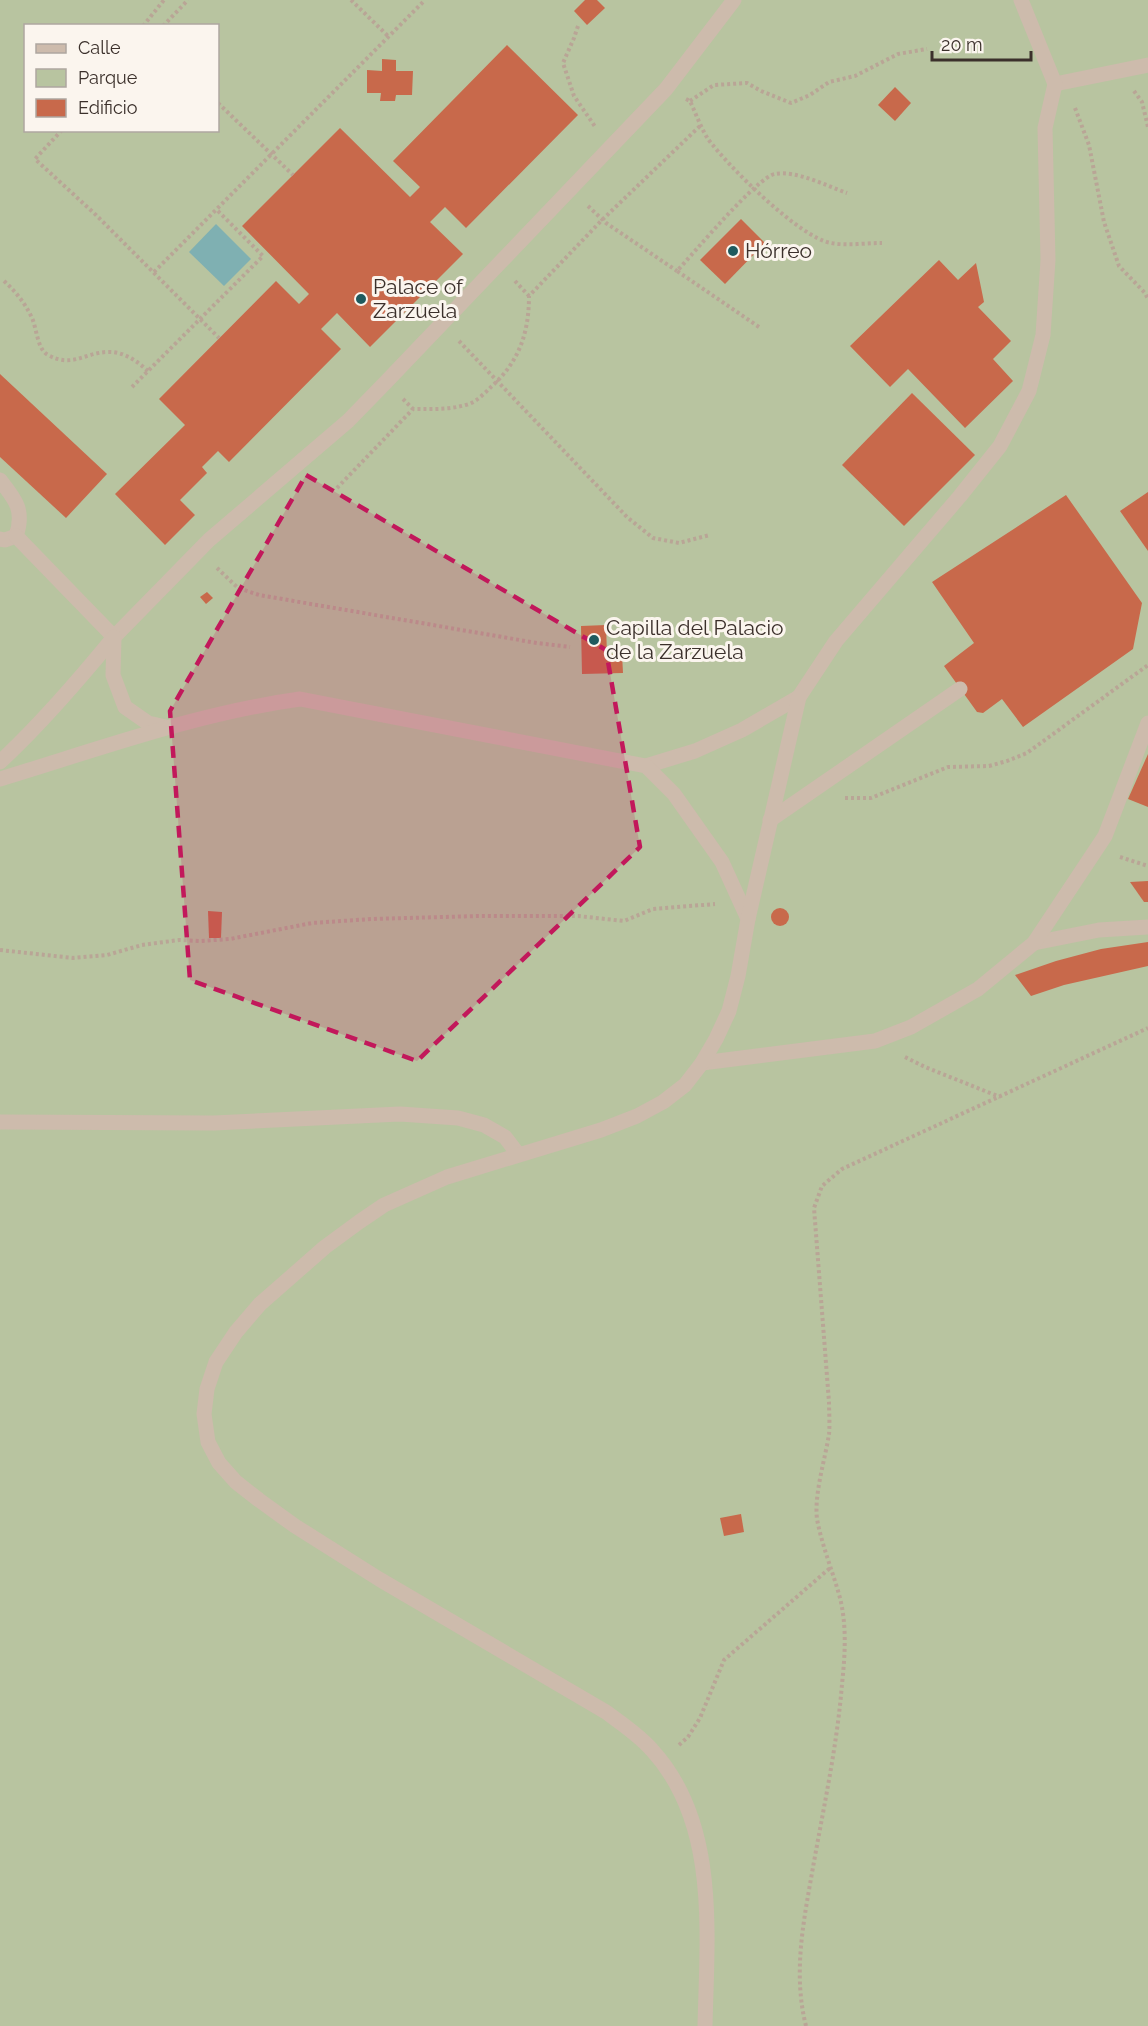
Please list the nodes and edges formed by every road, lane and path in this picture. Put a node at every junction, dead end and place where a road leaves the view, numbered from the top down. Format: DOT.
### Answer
graph roads {
  1 [pos="164,0"];
  2 [pos="188,0"];
  3 [pos="351,0"];
  4 [pos="425,0"];
  5 [pos="734,0"];
  6 [pos="1021,0"];
  7 [pos="145,24"];
  8 [pos="165,24"];
  9 [pos="578,26"];
  10 [pos="388,37"];
  11 [pos="927,49"];
  12 [pos="1148,65"];
  13 [pos="1119,72"];
  14 [pos="1060,83"];
  15 [pos="219,104"];
  16 [pos="701,125"];
  17 [pos="1148,127"];
  18 [pos="60,132"];
  19 [pos="610,148"];
  20 [pos="271,154"];
  21 [pos="293,176"];
  22 [pos="754,188"];
  23 [pos="570,189"];
  24 [pos="847,193"];
  25 [pos="216,209"];
  26 [pos="602,220"];
  27 [pos="882,243"];
  28 [pos="677,271"];
  29 [pos="154,272"];
  30 [pos="4,281"];
  31 [pos="1148,299"];
  32 [pos="200,319"];
  33 [pos="443,323"];
  34 [pos="759,327"];
  35 [pos="219,338"];
  36 [pos="148,371"];
  37 [pos="498,381"];
  38 [pos="132,387"];
  39 [pos="0,480"];
  40 [pos="337,488"];
  41 [pos="710,535"];
  42 [pos="16,536"];
  43 [pos="0,539"];
  44 [pos="199,550"];
  45 [pos="114,637"];
  46 [pos="570,647"];
  47 [pos="1148,665"];
  48 [pos="960,689"];
  49 [pos="799,697"];
  50 [pos="1148,723"];
  51 [pos="168,728"];
  52 [pos="0,762"];
  53 [pos="646,766"];
  54 [pos="0,779"];
  55 [pos="824,783"];
  56 [pos="770,819"];
  57 [pos="737,895"];
  58 [pos="748,919"];
  59 [pos="1148,927"];
  60 [pos="1034,943"];
  61 [pos="0,950"];
  62 [pos="1148,1028"];
  63 [pos="875,1041"];
  64 [pos="702,1063"];
  65 [pos="1001,1097"];
  66 [pos="0,1122"];
  67 [pos="518,1154"];
  68 [pos="830,1568"];
  69 [pos="658,1757"];
  70 [pos="705,2026"];
  71 [pos="806,2026"];
  1 -- 7 [label="path"];
  2 -- 8 [label="path"];
  3 -- 10 [label="path"];
  4 -- 10 [label="path"];
  5 -- 19 [label="lane"];
  6 -- 14 [label="lane"];
  9 -- 19 [label="path"];
  10 -- 20 [label="path"];
  11 -- 16 [label="path"];
  12 -- 13 [label="lane"];
  13 -- 14 [label="lane"];
  13 -- 17 [label="path"];
  14 -- 31 [label="path"];
  14 -- 49 [label="lane"];
  15 -- 20 [label="path"];
  16 -- 22 [label="path"];
  16 -- 26 [label="path"];
  18 -- 29 [label="path"];
  19 -- 23 [label="lane"];
  20 -- 21 [label="path"];
  20 -- 25 [label="path"];
  22 -- 24 [label="path"];
  22 -- 27 [label="path"];
  22 -- 28 [label="path"];
  23 -- 26 [label="path"];
  23 -- 33 [label="lane"];
  25 -- 29 [label="path"];
  25 -- 32 [label="path"];
  26 -- 28 [label="path"];
  26 -- 37 [label="path"];
  28 -- 34 [label="path"];
  29 -- 32 [label="path"];
  30 -- 36 [label="path"];
  32 -- 35 [label="path"];
  32 -- 36 [label="path"];
  33 -- 37 [label="path"];
  33 -- 44 [label="lane"];
  36 -- 38 [label="path"];
  37 -- 40 [label="path"];
  37 -- 41 [label="path"];
  39 -- 42 [label="lane"];
  42 -- 43 [label="lane"];
  42 -- 45 [label="lane"];
  44 -- 45 [label="lane"];
  44 -- 46 [label="path"];
  45 -- 51 [label="lane"];
  45 -- 52 [label="lane"];
  47 -- 55 [label="path"];
  48 -- 55 [label="lane"];
  49 -- 53 [label="lane"];
  49 -- 56 [label="lane"];
  50 -- 60 [label="lane"];
  51 -- 53 [label="lane"];
  51 -- 54 [label="lane"];
  53 -- 57 [label="lane"];
  55 -- 56 [label="lane"];
  56 -- 58 [label="lane"];
  57 -- 58 [label="lane"];
  57 -- 61 [label="path"];
  58 -- 64 [label="lane"];
  59 -- 60 [label="lane"];
  60 -- 63 [label="lane"];
  62 -- 65 [label="path"];
  63 -- 64 [label="lane"];
  63 -- 65 [label="path"];
  64 -- 67 [label="lane"];
  65 -- 68 [label="path"];
  66 -- 67 [label="lane"];
  67 -- 69 [label="lane"];
  68 -- 69 [label="path"];
  68 -- 71 [label="path"];
  69 -- 70 [label="lane"];
}
